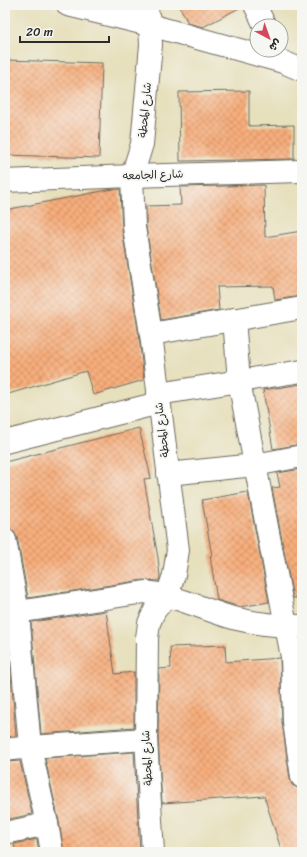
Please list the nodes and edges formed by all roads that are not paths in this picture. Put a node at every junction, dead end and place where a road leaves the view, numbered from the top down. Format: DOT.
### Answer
graph roads {
  1 [pos="68,5"];
  2 [pos="255,5"];
  3 [pos="148,15"];
  4 [pos="261,18"];
  5 [pos="287,61"];
  6 [pos="302,172"];
  7 [pos="132,176"];
  8 [pos="5,181"];
  9 [pos="302,308"];
  10 [pos="234,320"];
  11 [pos="150,334"];
  12 [pos="302,372"];
  13 [pos="239,380"];
  14 [pos="159,398"];
  15 [pos="5,442"];
  16 [pos="302,456"];
  17 [pos="255,465"];
  18 [pos="168,474"];
  19 [pos="5,540"];
  20 [pos="167,596"];
  21 [pos="12,613"];
  22 [pos="294,626"];
  23 [pos="146,739"];
  24 [pos="30,747"];
  25 [pos="5,750"];
  26 [pos="302,777"];
  27 [pos="47,824"];
  28 [pos="5,833"];
  29 [pos="52,852"];
  30 [pos="152,852"];
  1 -- 3 [label="street"];
  2 -- 4 [label="street"];
  3 -- 5 [label="street"];
  3 -- 7 [label="street, شارع المحطة"];
  6 -- 7 [label="street, شارع الجامعه"];
  7 -- 8 [label="street, شارع الجامعه"];
  7 -- 11 [label="street, شارع المحطة"];
  9 -- 10 [label="street"];
  10 -- 11 [label="street"];
  10 -- 13 [label="street"];
  11 -- 14 [label="street, شارع المحطة"];
  12 -- 13 [label="street"];
  13 -- 14 [label="street"];
  13 -- 17 [label="street"];
  14 -- 15 [label="street"];
  14 -- 18 [label="street, شارع المحطة"];
  16 -- 17 [label="street"];
  17 -- 18 [label="street"];
  17 -- 22 [label="street"];
  18 -- 20 [label="street, شارع المحطة"];
  19 -- 21 [label="street"];
  20 -- 21 [label="street"];
  20 -- 22 [label="street"];
  20 -- 23 [label="street, شارع المحطة"];
  21 -- 24 [label="street"];
  22 -- 26 [label="street"];
  23 -- 24 [label="street"];
  23 -- 30 [label="street, شارع المحطة"];
  24 -- 25 [label="street"];
  24 -- 27 [label="street"];
  27 -- 28 [label="street"];
  27 -- 29 [label="street"];
}
